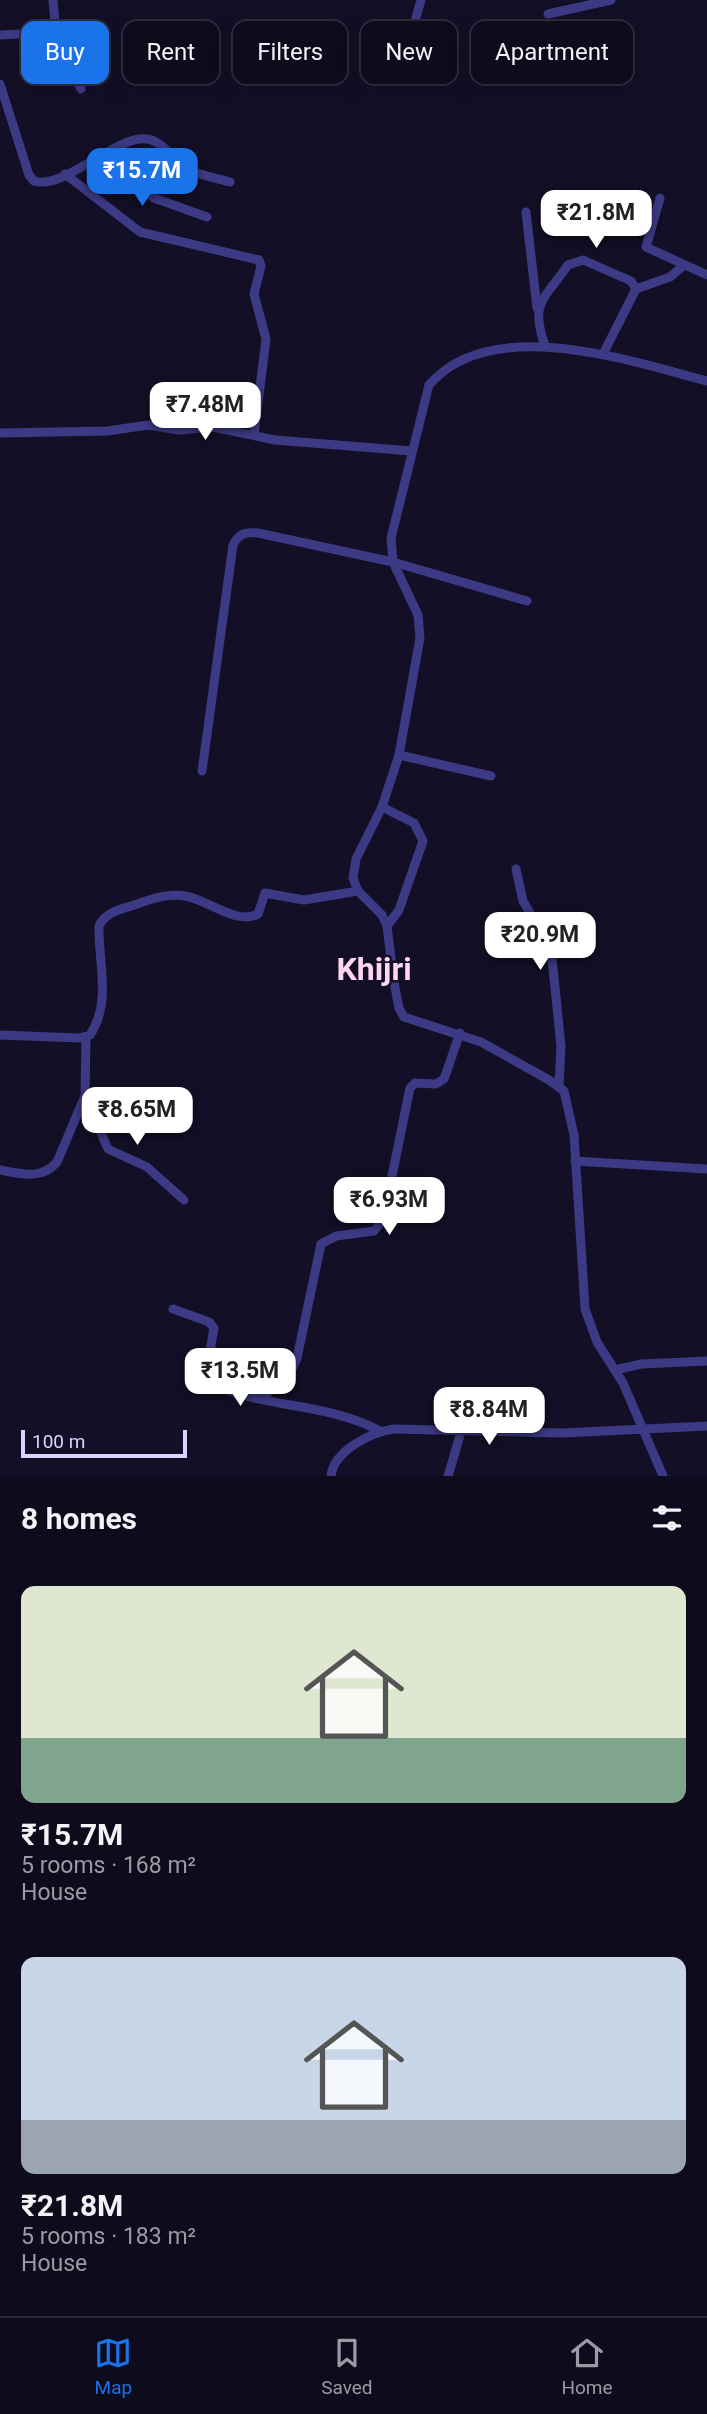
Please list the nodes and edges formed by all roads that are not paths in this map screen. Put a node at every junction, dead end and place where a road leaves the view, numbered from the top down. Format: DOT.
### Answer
graph roads {
  1 [pos="53,0"];
  2 [pos="421,0"];
  3 [pos="611,0"];
  4 [pos="548,14"];
  5 [pos="55,21"];
  6 [pos="415,21"];
  7 [pos="21,34"];
  8 [pos="0,35"];
  9 [pos="0,84"];
  10 [pos="79,84"];
  11 [pos="81,89"];
  12 [pos="100,156"];
  13 [pos="65,174"];
  14 [pos="230,182"];
  15 [pos="660,198"];
  16 [pos="526,212"];
  17 [pos="207,217"];
  18 [pos="683,266"];
  19 [pos="707,275"];
  20 [pos="636,289"];
  21 [pos="537,310"];
  22 [pos="545,346"];
  23 [pos="603,354"];
  24 [pos="707,381"];
  25 [pos="0,433"];
  26 [pos="254,435"];
  27 [pos="412,451"];
  28 [pos="393,562"];
  29 [pos="527,601"];
  30 [pos="399,755"];
  31 [pos="202,771"];
  32 [pos="491,776"];
  33 [pos="382,807"];
  34 [pos="516,869"];
  35 [pos="358,891"];
  36 [pos="387,926"];
  37 [pos="460,1033"];
  38 [pos="0,1035"];
  39 [pos="86,1037"];
  40 [pos="559,1086"];
  41 [pos="85,1096"];
  42 [pos="575,1161"];
  43 [pos="707,1169"];
  44 [pos="0,1170"];
  45 [pos="184,1200"];
  46 [pos="173,1309"];
  47 [pos="707,1361"];
  48 [pos="615,1370"];
  49 [pos="262,1398"];
  50 [pos="707,1426"];
  51 [pos="643,1430"];
  52 [pos="380,1431"];
  53 [pos="461,1432"];
  54 [pos="331,1476"];
  55 [pos="448,1476"];
  56 [pos="663,1476"];
  1 -- 5 [label="street"];
  2 -- 6 [label="street"];
  3 -- 4 [label="street"];
  7 -- 8 [label="street"];
  9 -- 13 [label="street"];
  10 -- 11 [label="street"];
  12 -- 13 [label="street"];
  12 -- 14 [label="street"];
  12 -- 17 [label="street"];
  13 -- 26 [label="street"];
  15 -- 18 [label="street"];
  16 -- 21 [label="street"];
  18 -- 19 [label="street"];
  18 -- 20 [label="street"];
  20 -- 21 [label="street"];
  20 -- 23 [label="street"];
  21 -- 22 [label="street"];
  22 -- 23 [label="street"];
  22 -- 27 [label="street"];
  23 -- 24 [label="street"];
  25 -- 26 [label="street"];
  26 -- 27 [label="street"];
  27 -- 28 [label="street"];
  28 -- 29 [label="street"];
  28 -- 30 [label="street"];
  28 -- 31 [label="street"];
  30 -- 32 [label="street"];
  30 -- 33 [label="street"];
  33 -- 35 [label="street"];
  33 -- 36 [label="street"];
  34 -- 40 [label="street"];
  35 -- 36 [label="street"];
  35 -- 39 [label="street"];
  36 -- 37 [label="street"];
  37 -- 40 [label="street"];
  37 -- 49 [label="street"];
  38 -- 39 [label="street"];
  39 -- 41 [label="street"];
  40 -- 42 [label="street"];
  41 -- 44 [label="street"];
  41 -- 45 [label="street"];
  42 -- 43 [label="street"];
  42 -- 48 [label="street"];
  46 -- 49 [label="street"];
  47 -- 48 [label="street"];
  48 -- 51 [label="street"];
  49 -- 52 [label="street"];
  50 -- 51 [label="street"];
  51 -- 53 [label="street"];
  51 -- 56 [label="street"];
  52 -- 53 [label="street"];
  52 -- 54 [label="street"];
  53 -- 55 [label="street"];
}
